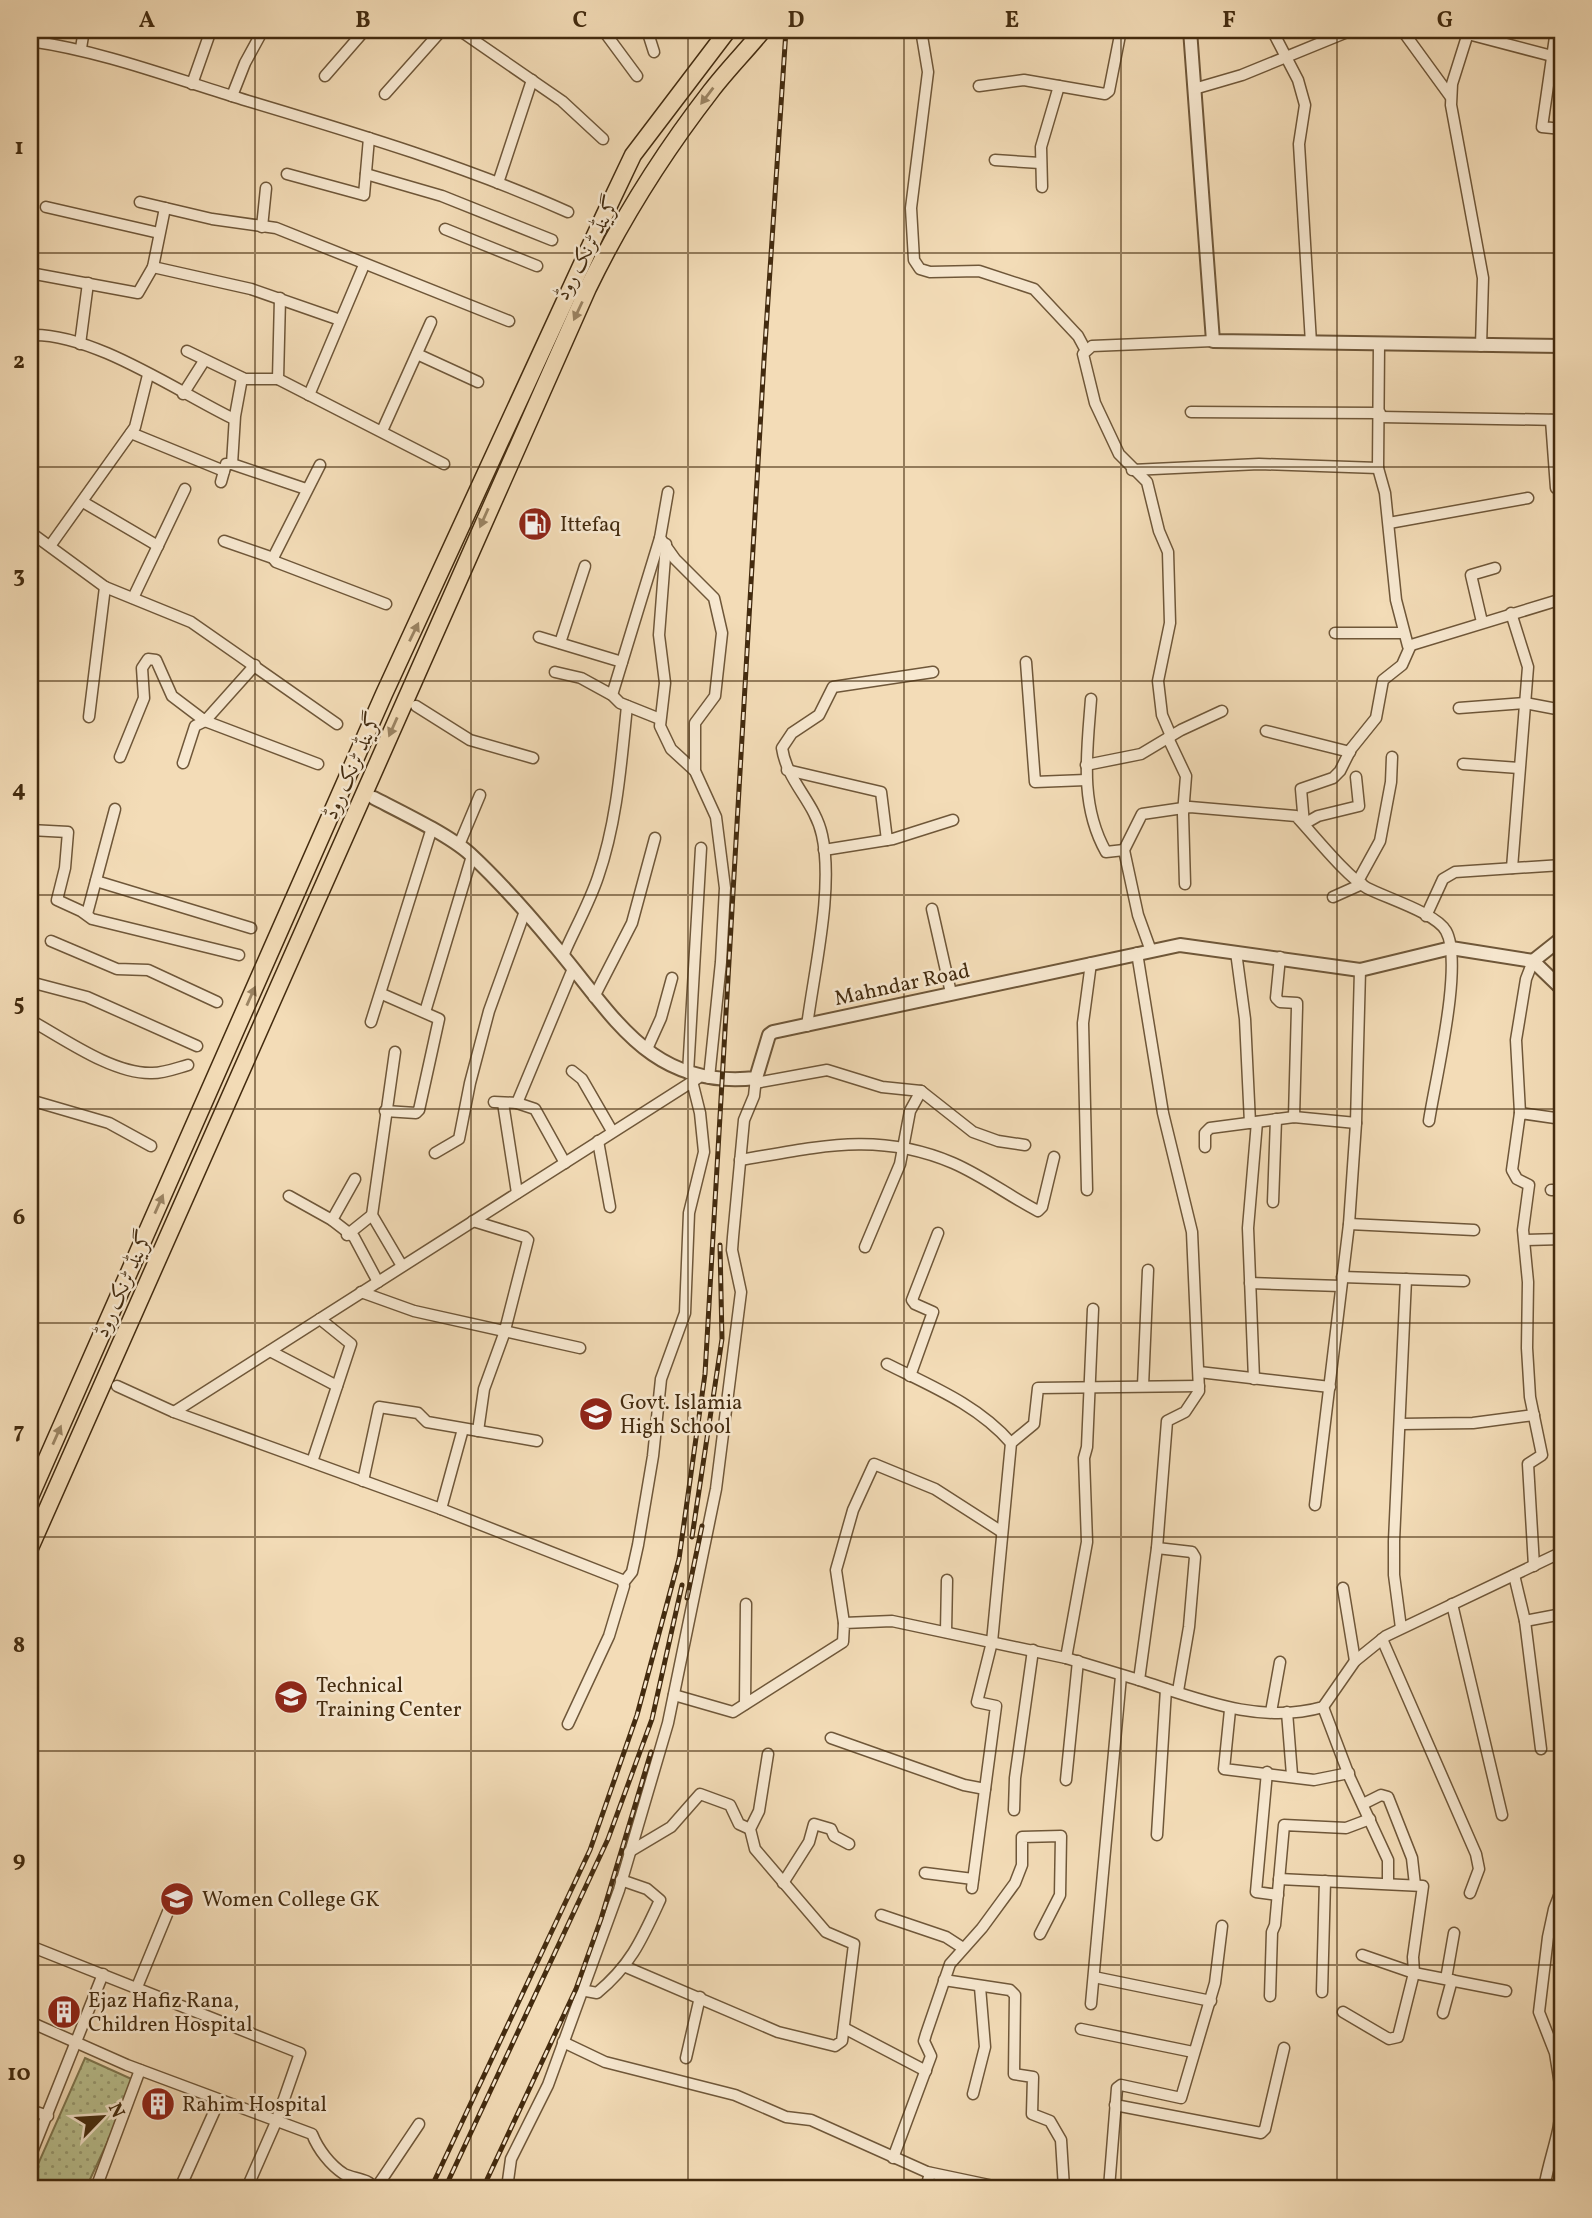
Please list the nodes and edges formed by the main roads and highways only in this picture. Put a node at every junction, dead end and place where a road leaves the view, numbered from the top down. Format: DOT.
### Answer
graph roads {
  1 [pos="728,30"];
  2 [pos="763,30"];
  3 [pos="384,694"];
  4 [pos="410,704"];
  5 [pos="30,1497"];
  6 [pos="30,1548"];
  3 -- 1 [label="highway, گرینڈ ٹرنک روڈ, one-way"];
  2 -- 4 [label="highway, گرینڈ ٹرنک روڈ, one-way"];
  3 -- 4 [label="highway"];
  5 -- 3 [label="highway, گرینڈ ٹرنک روڈ, one-way"];
  4 -- 6 [label="highway, گرینڈ ٹرنک روڈ, one-way"];
}
